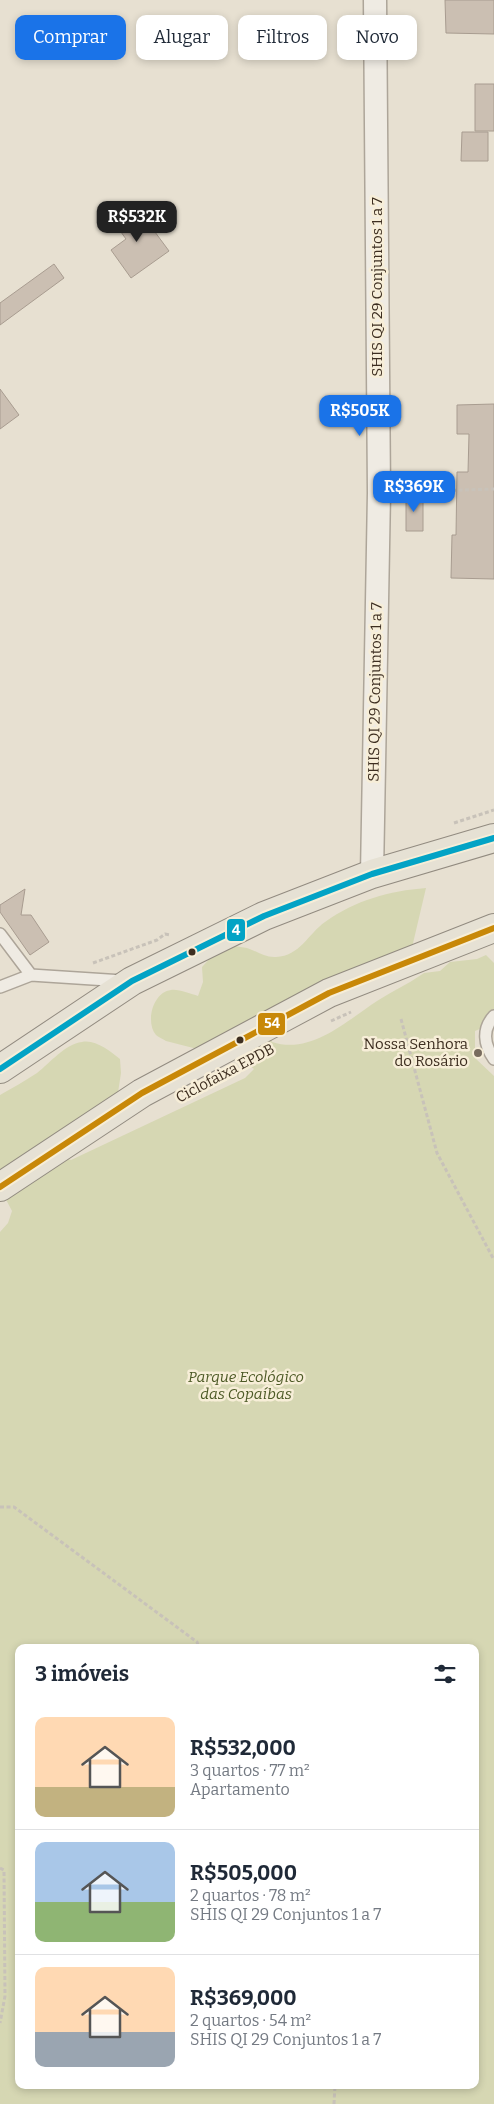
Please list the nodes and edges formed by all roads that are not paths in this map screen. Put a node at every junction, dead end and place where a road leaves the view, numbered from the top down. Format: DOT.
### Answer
graph roads {
  1 [pos="375,0"];
  2 [pos="494,838"];
  3 [pos="372,874"];
  4 [pos="0,934"];
  5 [pos="492,934"];
  6 [pos="31,975"];
  7 [pos="132,981"];
  8 [pos="0,988"];
  9 [pos="494,1016"];
  10 [pos="494,1059"];
  11 [pos="0,1070"];
  12 [pos="0,1187"];
  1 -- 3 [label="street, SHIS QI 29 Conjuntos 1 a 7"];
  2 -- 3 [label="main road"];
  3 -- 7 [label="main road"];
  4 -- 6 [label="lane"];
  5 -- 12 [label="main road"];
  6 -- 7 [label="lane"];
  6 -- 8 [label="lane"];
  7 -- 11 [label="main road"];
  9 -- 10 [label="lane"];
}
